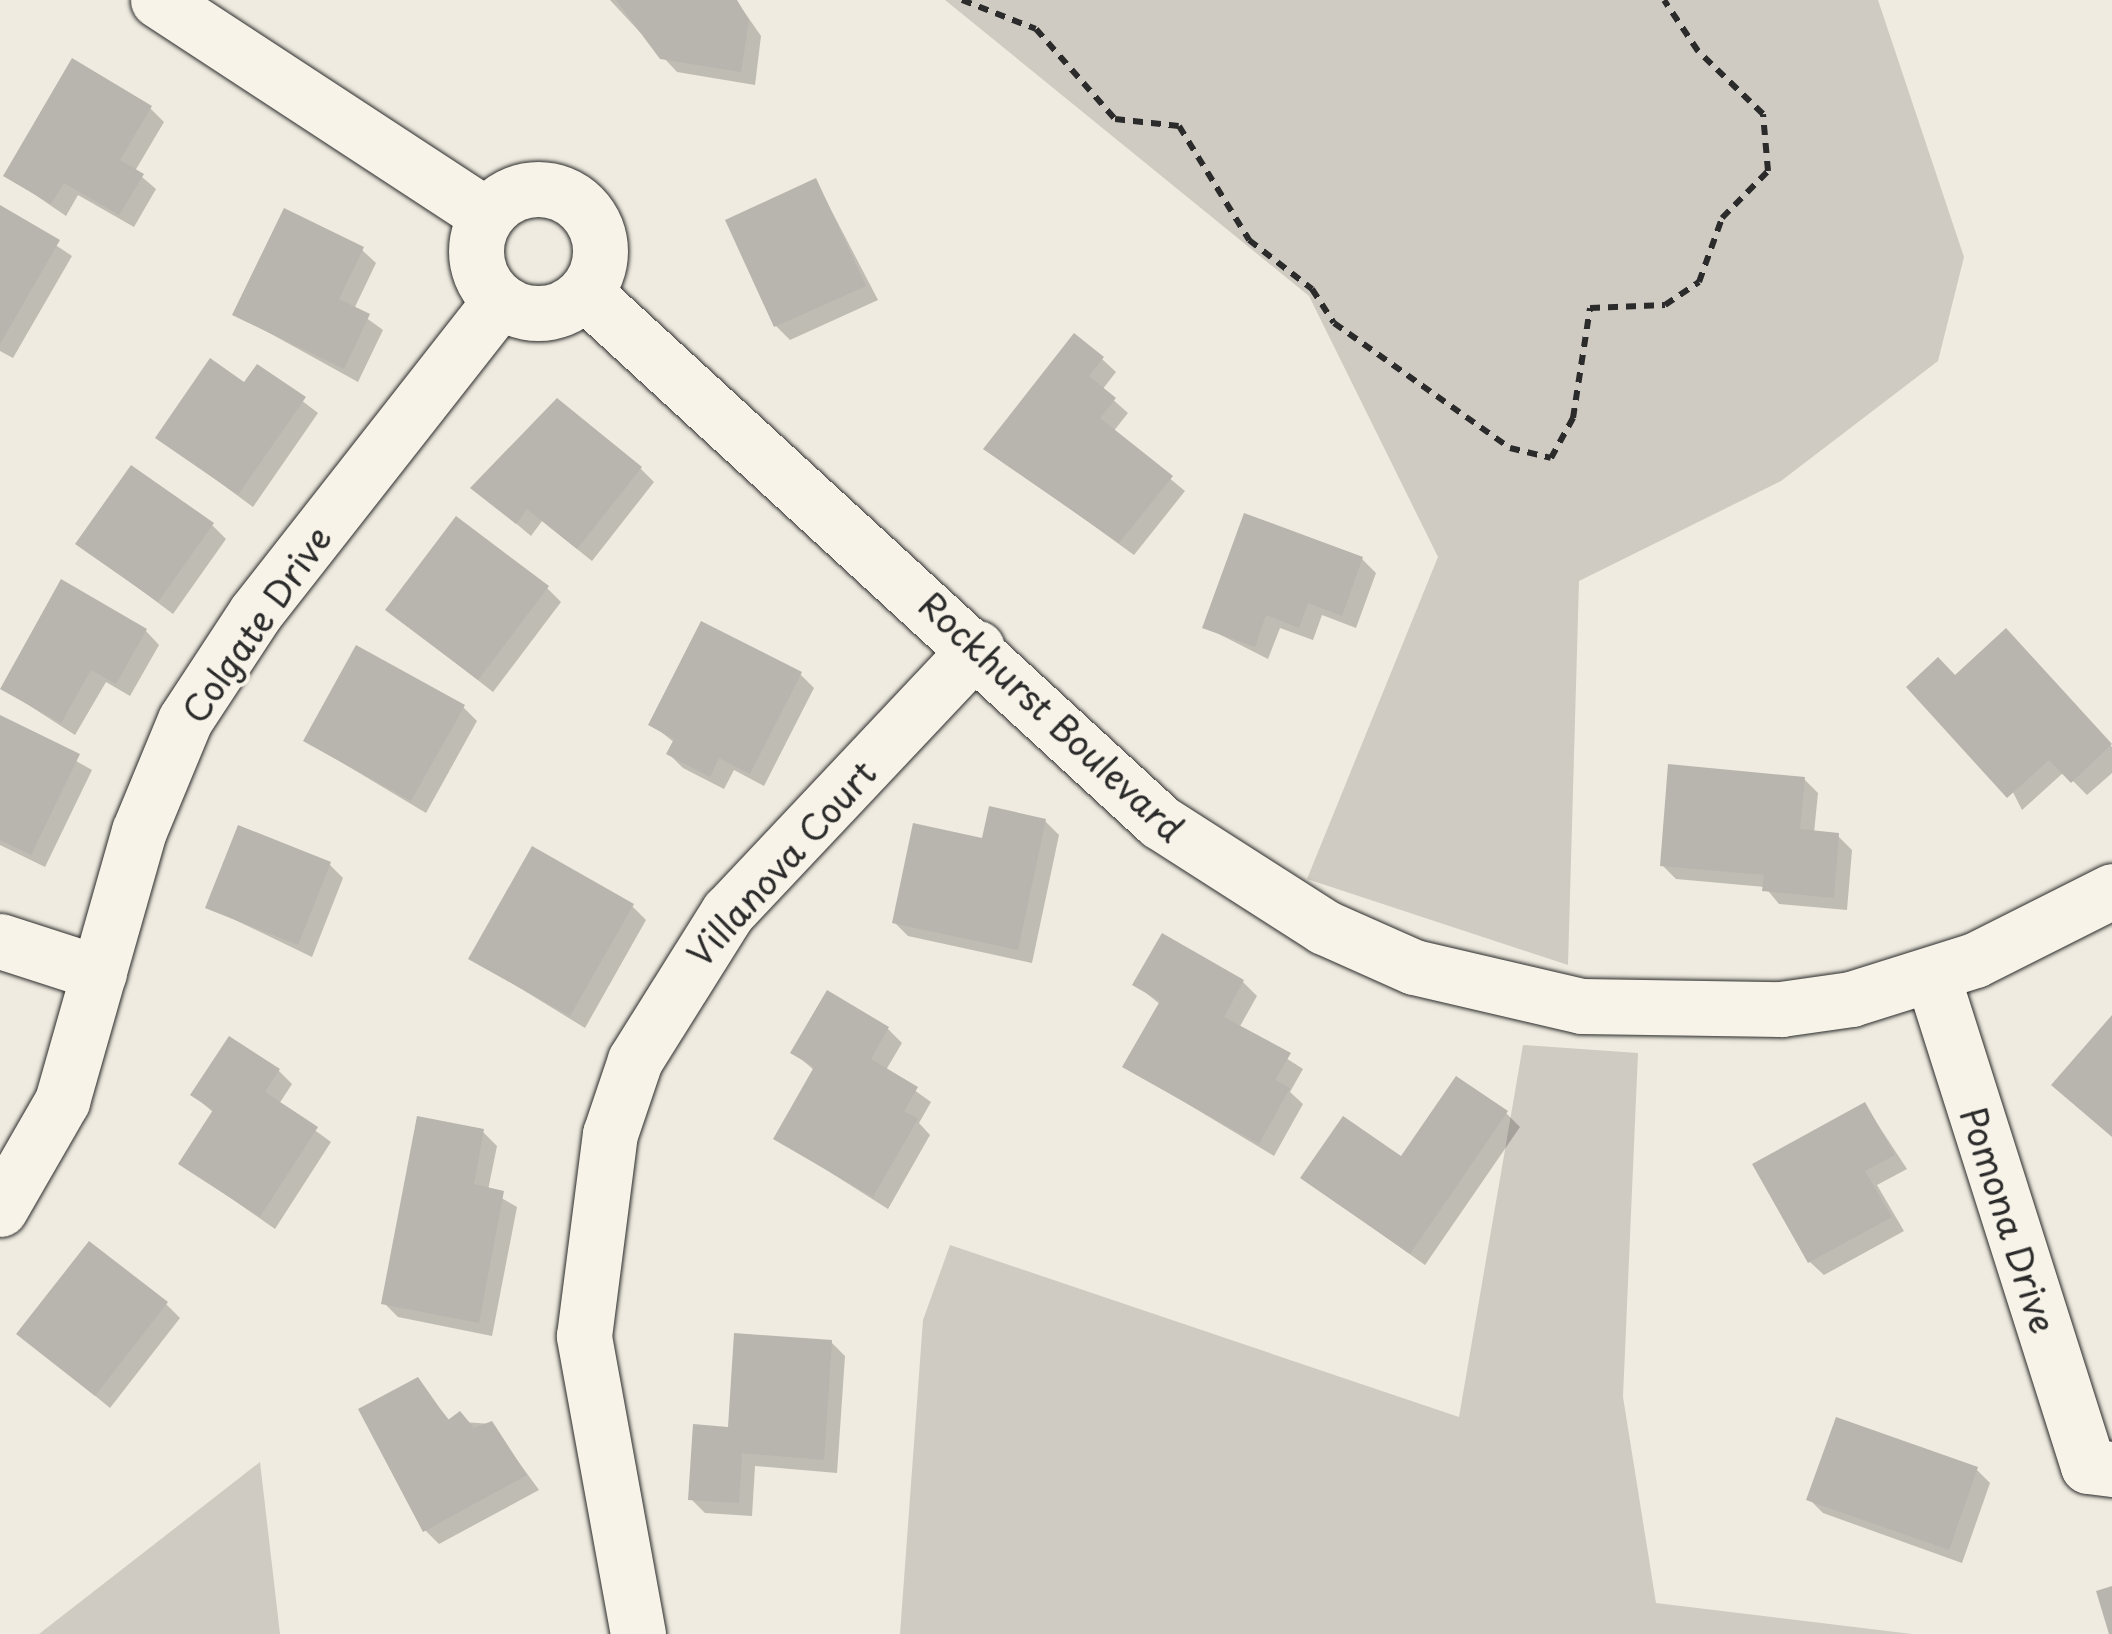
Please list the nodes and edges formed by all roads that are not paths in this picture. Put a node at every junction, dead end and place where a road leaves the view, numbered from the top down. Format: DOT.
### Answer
graph roads {
  1 [pos="158,0"];
  2 [pos="486,216"];
  3 [pos="585,293"];
  4 [pos="500,300"];
  5 [pos="977,648"];
  6 [pos="2112,891"];
  7 [pos="0,941"];
  8 [pos="98,973"];
  9 [pos="1932,974"];
  10 [pos="0,1209"];
  11 [pos="2100,1467"];
  12 [pos="638,1634"];
  1 -- 2 [label="street"];
  2 -- 3 [label="street"];
  2 -- 4 [label="street"];
  3 -- 4 [label="street"];
  3 -- 5 [label="street, Rockhurst Boulevard"];
  4 -- 8 [label="street, Colgate Drive"];
  5 -- 9 [label="street, Rockhurst Boulevard"];
  5 -- 12 [label="street, Villanova Court"];
  6 -- 9 [label="street, Rockhurst Boulevard"];
  7 -- 8 [label="street"];
  8 -- 10 [label="street, Colgate Drive"];
  9 -- 11 [label="street, Pomona Drive"];
}
